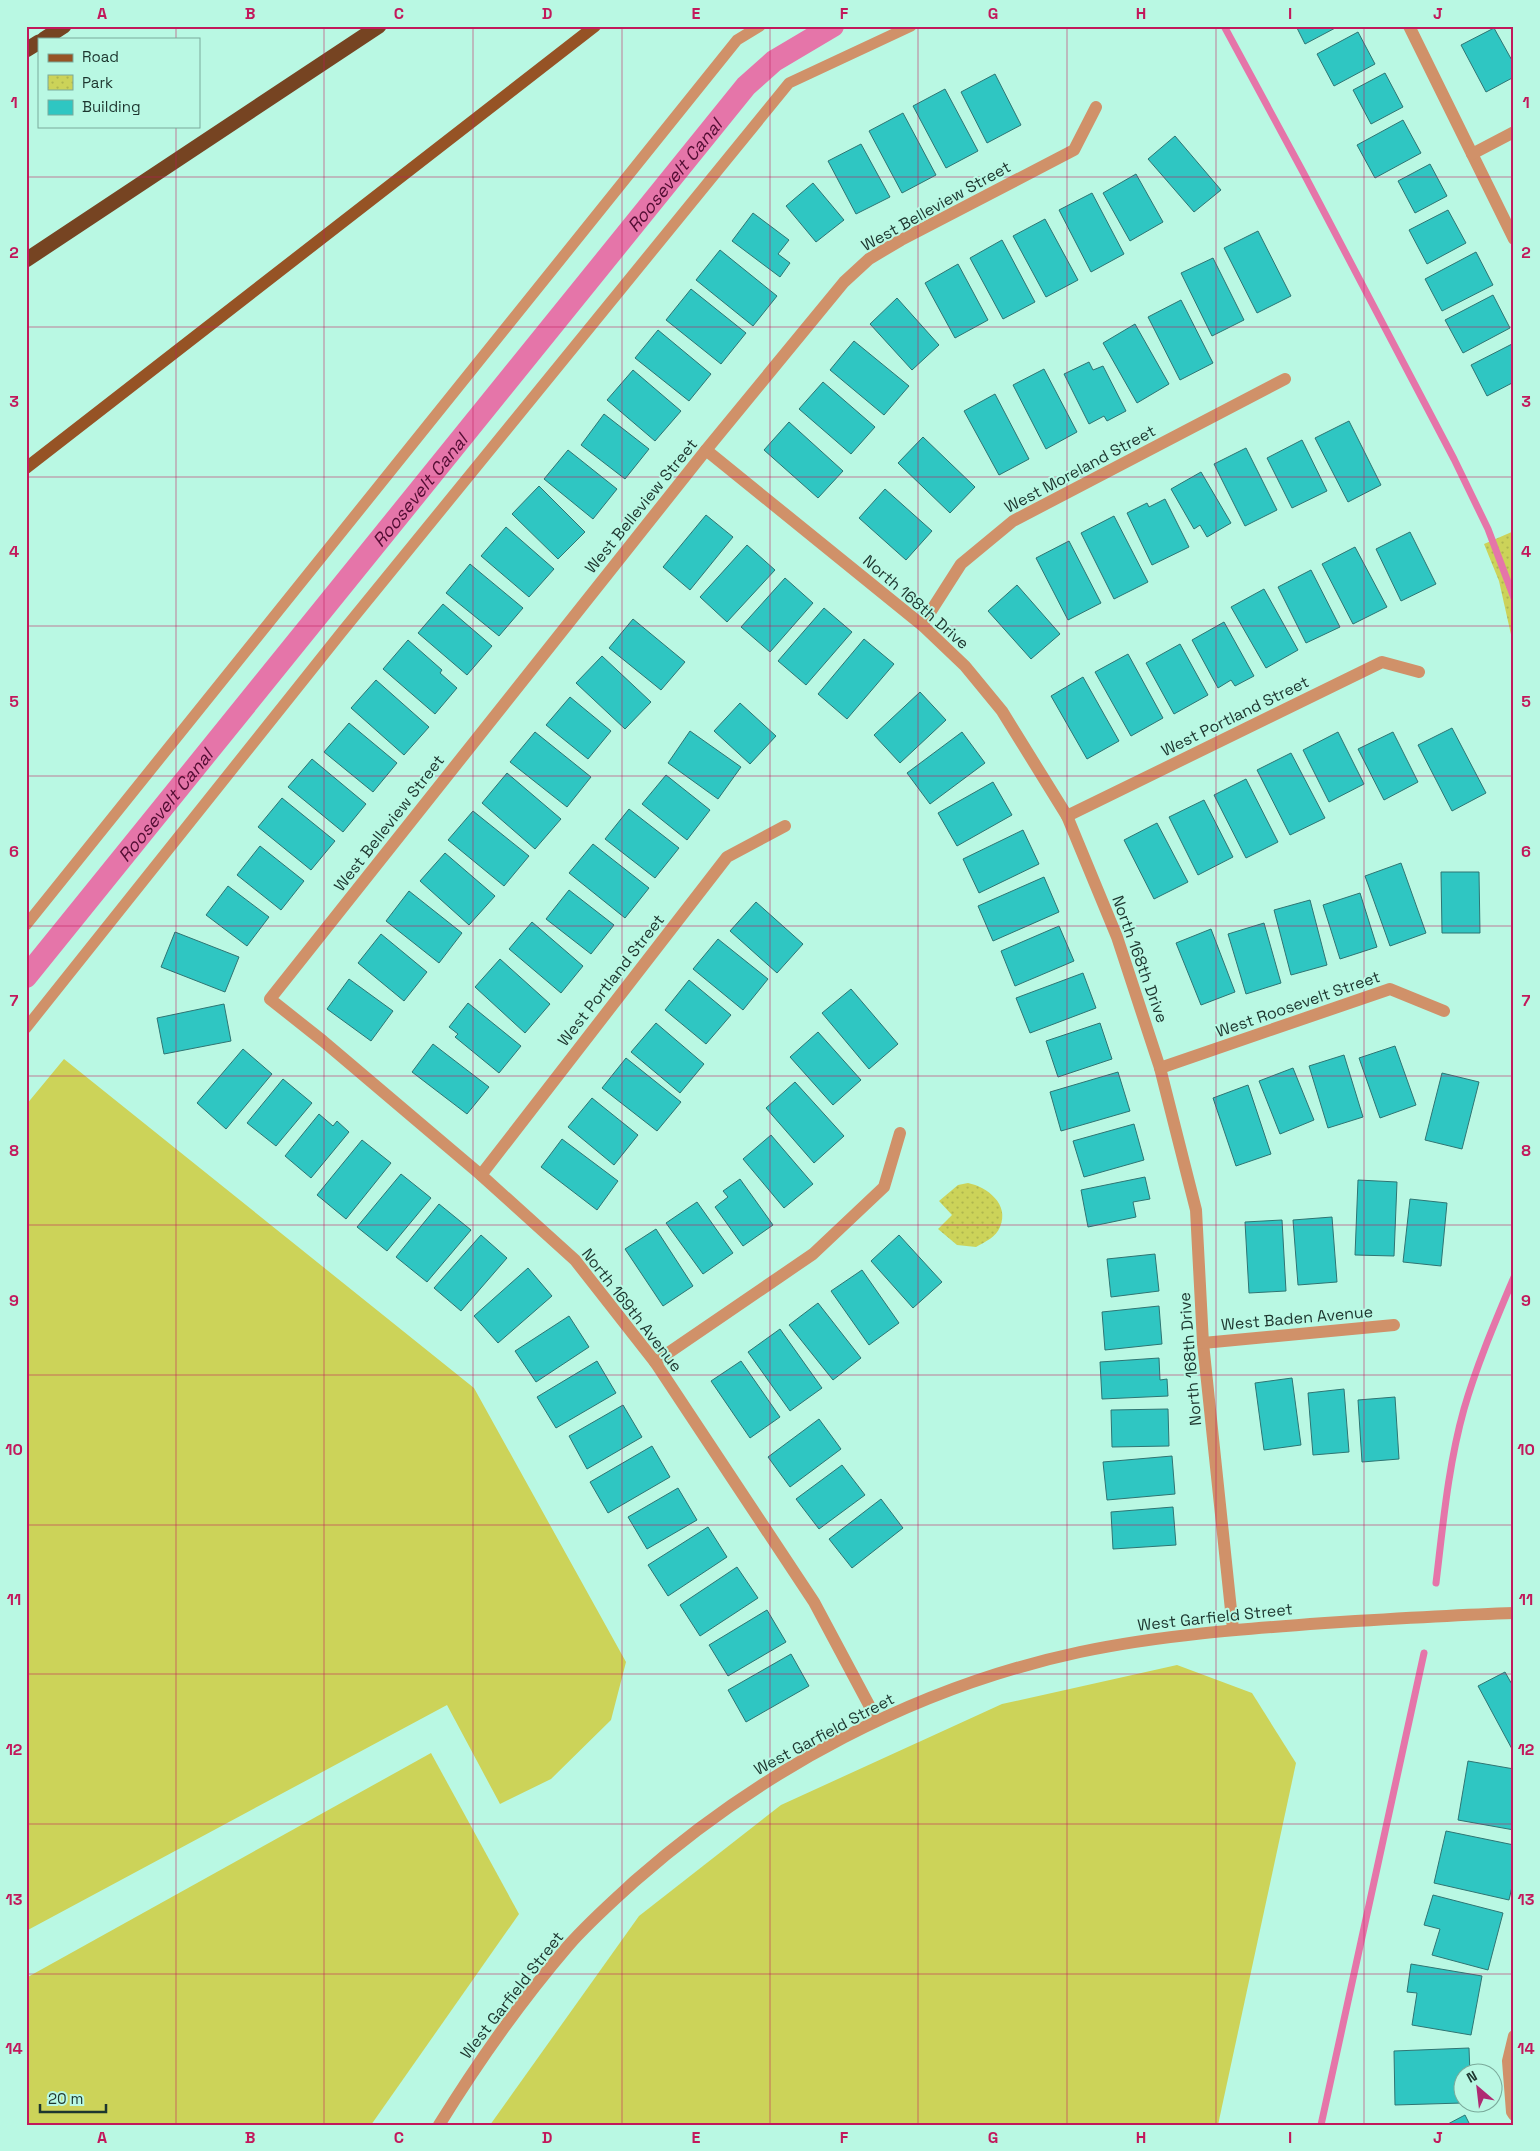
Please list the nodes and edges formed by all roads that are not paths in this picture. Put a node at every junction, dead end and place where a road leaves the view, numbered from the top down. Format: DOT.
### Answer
graph roads {
  1 [pos="64,26"];
  2 [pos="379,26"];
  3 [pos="595,26"];
  4 [pos="760,26"];
  5 [pos="911,26"];
  6 [pos="1409,26"];
  7 [pos="46,38"];
  8 [pos="38,43"];
  9 [pos="26,50"];
  10 [pos="1096,107"];
  11 [pos="1514,132"];
  12 [pos="1472,154"];
  13 [pos="1514,240"];
  14 [pos="26,260"];
  15 [pos="1285,379"];
  16 [pos="706,450"];
  17 [pos="26,468"];
  18 [pos="922,625"];
  19 [pos="1419,672"];
  20 [pos="1067,816"];
  21 [pos="785,826"];
  22 [pos="26,925"];
  23 [pos="270,999"];
  24 [pos="1444,1011"];
  25 [pos="26,1028"];
  26 [pos="1160,1068"];
  27 [pos="900,1133"];
  28 [pos="480,1175"];
  29 [pos="1394,1325"];
  30 [pos="1204,1342"];
  31 [pos="655,1362"];
  32 [pos="1514,1613"];
  33 [pos="1234,1629"];
  34 [pos="876,1720"];
  35 [pos="1514,2036"];
  36 [pos="1514,2115"];
  37 [pos="439,2125"];
  1 -- 7 [label="highway"];
  2 -- 14 [label="highway"];
  3 -- 17 [label="main road"];
  4 -- 22 [label="lane"];
  5 -- 25 [label="lane"];
  6 -- 12 [label="street"];
  8 -- 9 [label="highway"];
  10 -- 16 [label="street, West Belleview Street"];
  11 -- 12 [label="street"];
  12 -- 13 [label="street"];
  15 -- 18 [label="street, West Moreland Street"];
  16 -- 18 [label="street, North 168th Drive"];
  16 -- 23 [label="street, West Belleview Street"];
  18 -- 20 [label="street, North 168th Drive"];
  19 -- 20 [label="street, West Portland Street"];
  20 -- 26 [label="street, North 168th Drive"];
  21 -- 28 [label="street, West Portland Street"];
  23 -- 28 [label="street, North 169th Avenue"];
  24 -- 26 [label="street, West Roosevelt Street"];
  26 -- 30 [label="street, North 168th Drive"];
  27 -- 31 [label="street"];
  28 -- 31 [label="street, North 169th Avenue"];
  29 -- 30 [label="street, West Baden Avenue"];
  30 -- 33 [label="street, North 168th Drive"];
  31 -- 34 [label="street, North 169th Avenue"];
  32 -- 33 [label="street, West Garfield Street"];
  33 -- 34 [label="street, West Garfield Street"];
  34 -- 37 [label="street, West Garfield Street"];
  35 -- 36 [label="street"];
}
